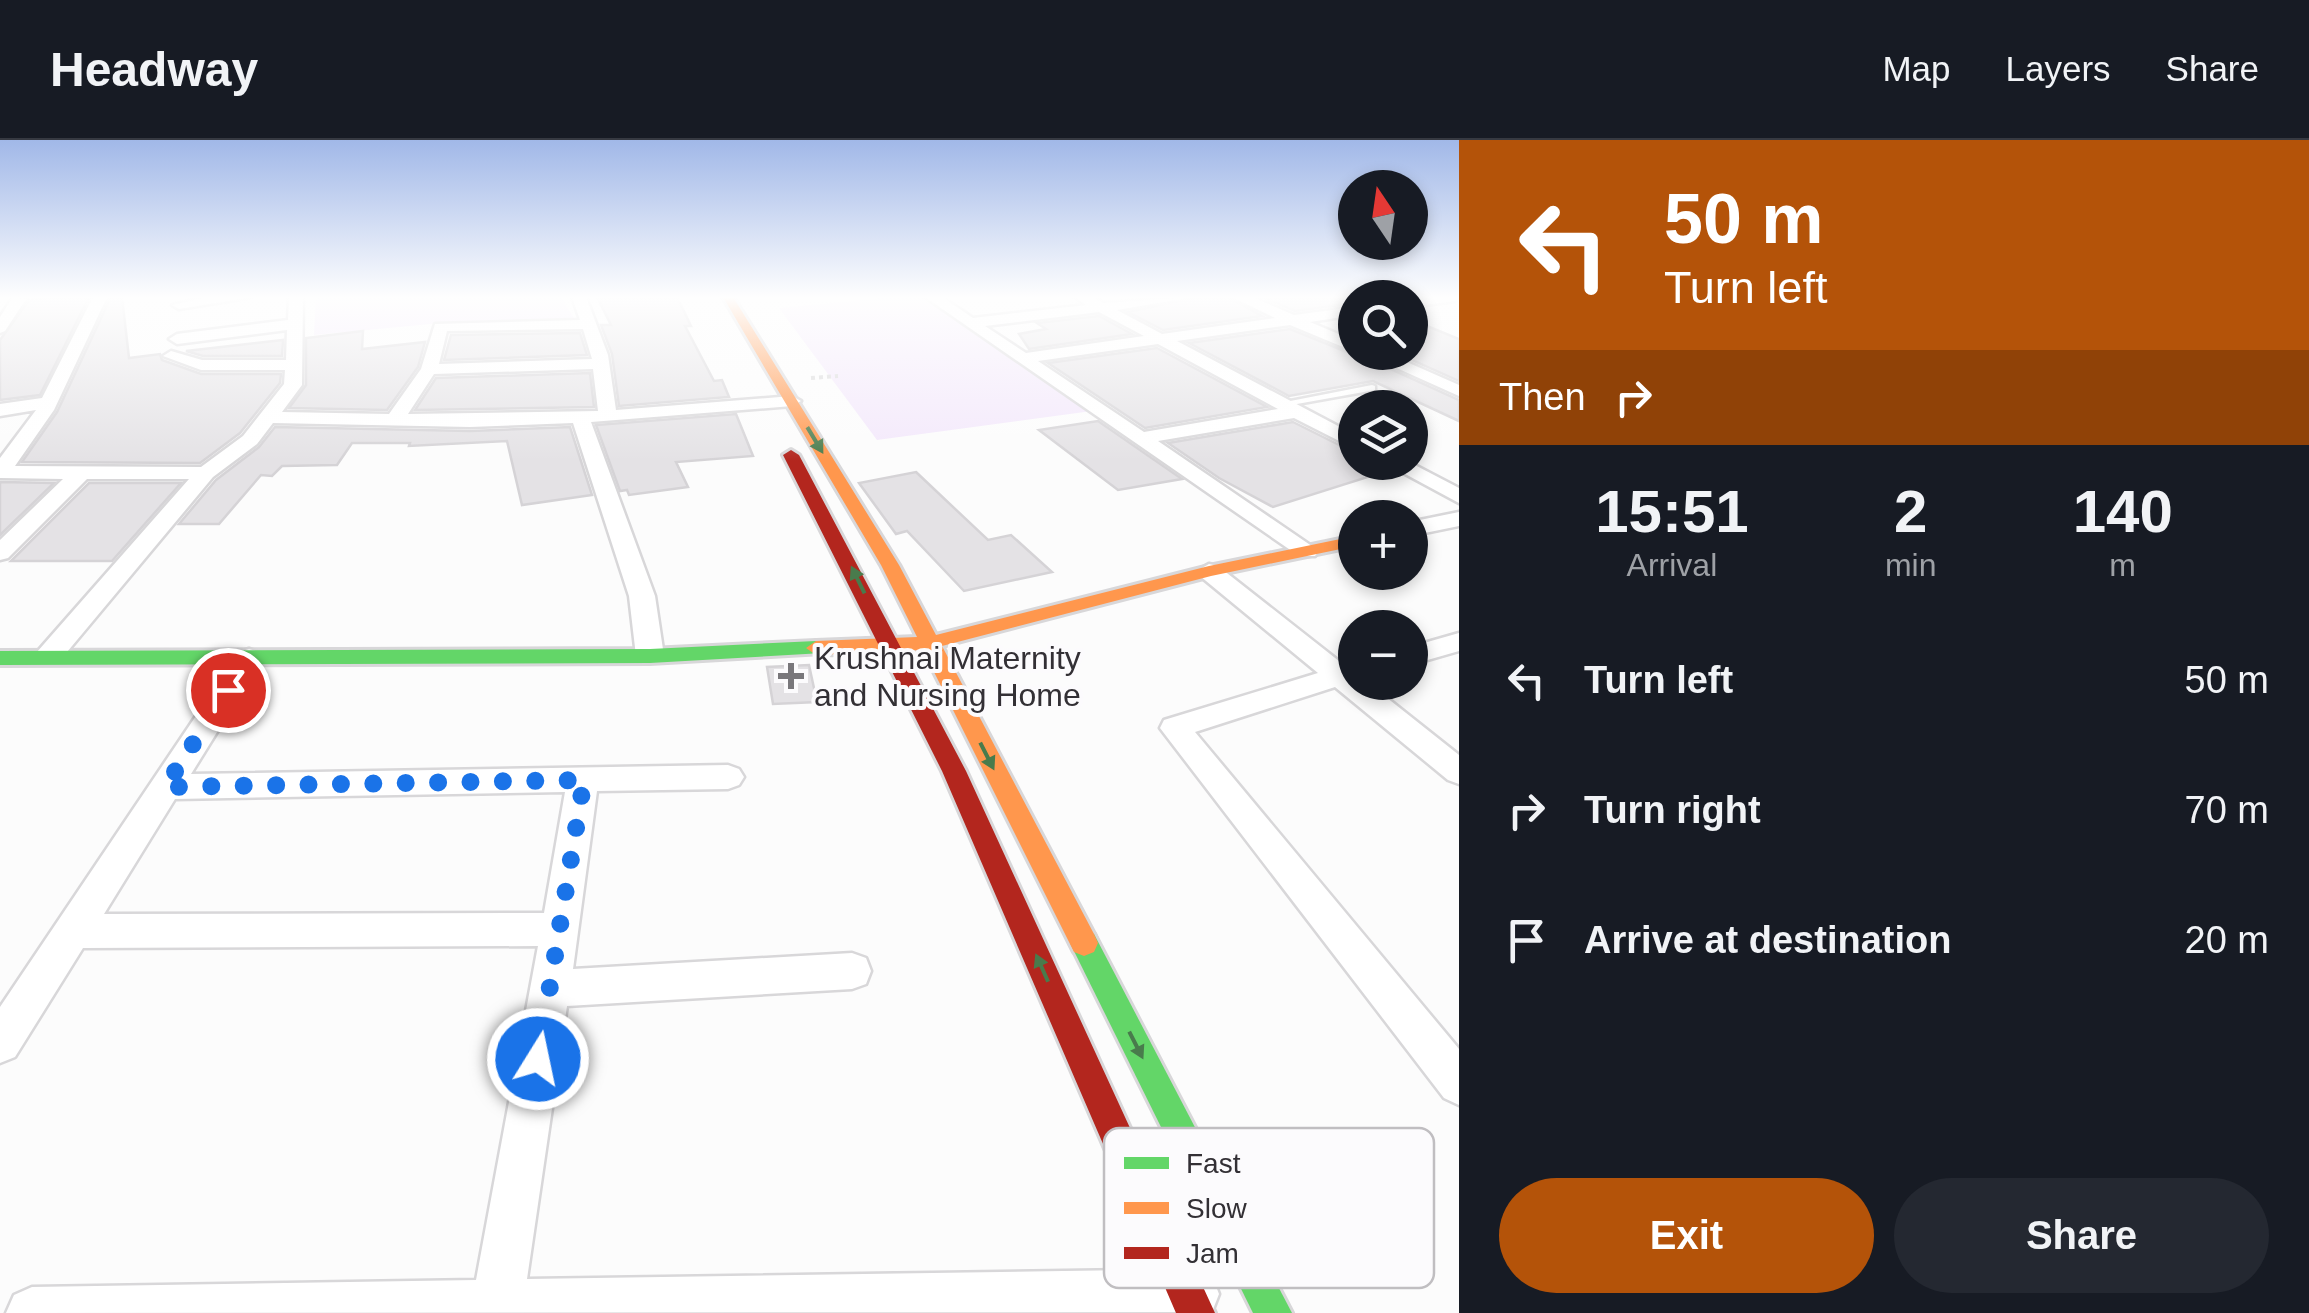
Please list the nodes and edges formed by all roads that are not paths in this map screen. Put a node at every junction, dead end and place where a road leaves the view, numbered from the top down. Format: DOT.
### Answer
graph roads {
  1 [pos="74,352"];
  2 [pos="180,352"];
  3 [pos="295,352"];
  4 [pos="434,352"];
  5 [pos="597,352"];
  6 [pos="761,352"];
  7 [pos="1016,352"];
  8 [pos="1070,352"];
  9 [pos="1185,352"];
  10 [pos="1025,358"];
  11 [pos="601,364"];
  12 [pos="295,366"];
  13 [pos="429,369"];
  14 [pos="1411,370"];
  15 [pos="1372,388"];
  16 [pos="1459,391"];
  17 [pos="792,401"];
  18 [pos="49,404"];
  19 [pos="1288,408"];
  20 [pos="0,410"];
  21 [pos="767,412"];
  22 [pos="608,416"];
  23 [pos="268,417"];
  24 [pos="580,417"];
  25 [pos="395,419"];
  26 [pos="1338,434"];
  27 [pos="1141,438"];
  28 [pos="0,470"];
  29 [pos="83,471"];
  30 [pos="206,473"];
  31 [pos="1426,480"];
  32 [pos="1459,497"];
  33 [pos="1459,519"];
  34 [pos="1428,525"];
  35 [pos="1338,545"];
  36 [pos="1307,551"];
  37 [pos="0,553"];
  38 [pos="1209,571"];
  39 [pos="1459,642"];
  40 [pos="930,643"];
  41 [pos="890,645"];
  42 [pos="1428,651"];
  43 [pos="650,656"];
  44 [pos="0,658"];
  45 [pos="48,658"];
  46 [pos="248,658"];
  47 [pos="1338,666"];
  48 [pos="1338,676"];
  49 [pos="1378,700"];
  50 [pos="1459,772"];
  51 [pos="728,777"];
  52 [pos="584,780"];
  53 [pos="165,787"];
  54 [pos="560,929"];
  55 [pos="72,931"];
  56 [pos="852,971"];
  57 [pos="550,989"];
  58 [pos="0,1043"];
  59 [pos="1458,1079"];
  60 [pos="1114,1128"];
  61 [pos="1179,1128"];
  62 [pos="1268,1302"];
  63 [pos="1192,1304"];
  64 [pos="497,1306"];
  65 [pos="760,1307"];
  66 [pos="32,1313"];
  1 -- 18 [label="street"];
  2 -- 12 [label="street"];
  3 -- 12 [label="street"];
  4 -- 13 [label="street"];
  5 -- 11 [label="street"];
  6 -- 17 [label="street"];
  7 -- 10 [label="street"];
  8 -- 10 [label="street"];
  9 -- 19 [label="street"];
  10 -- 27 [label="street"];
  11 -- 13 [label="street"];
  11 -- 22 [label="street"];
  12 -- 23 [label="street"];
  13 -- 25 [label="street"];
  14 -- 16 [label="street"];
  15 -- 19 [label="lane"];
  17 -- 21 [label="street"];
  17 -- 40 [label="street, one-way"];
  18 -- 20 [label="street"];
  18 -- 28 [label="street"];
  19 -- 26 [label="street"];
  19 -- 27 [label="street"];
  21 -- 22 [label="street"];
  41 -- 21 [label="street, one-way"];
  22 -- 24 [label="street"];
  23 -- 25 [label="street"];
  23 -- 30 [label="street"];
  24 -- 25 [label="street"];
  24 -- 43 [label="street"];
  27 -- 36 [label="street"];
  28 -- 29 [label="street"];
  29 -- 30 [label="street"];
  29 -- 37 [label="street"];
  30 -- 45 [label="street"];
  31 -- 32 [label="street"];
  33 -- 34 [label="street"];
  35 -- 36 [label="street"];
  36 -- 38 [label="street"];
  38 -- 40 [label="street"];
  38 -- 47 [label="street"];
  39 -- 42 [label="street"];
  40 -- 41 [label="street"];
  40 -- 61 [label="street, one-way"];
  41 -- 43 [label="street"];
  60 -- 41 [label="street, one-way"];
  43 -- 46 [label="street"];
  44 -- 45 [label="street"];
  45 -- 46 [label="street"];
  46 -- 53 [label="street"];
  48 -- 59 [label="street"];
  49 -- 50 [label="street"];
  51 -- 52 [label="street"];
  52 -- 53 [label="street"];
  52 -- 54 [label="street"];
  53 -- 55 [label="street"];
  54 -- 55 [label="street"];
  54 -- 57 [label="street"];
  55 -- 58 [label="street"];
  56 -- 57 [label="street"];
  57 -- 64 [label="street"];
  62 -- 63 [label="street"];
  63 -- 65 [label="street"];
  64 -- 65 [label="street"];
  64 -- 66 [label="street"];
}
